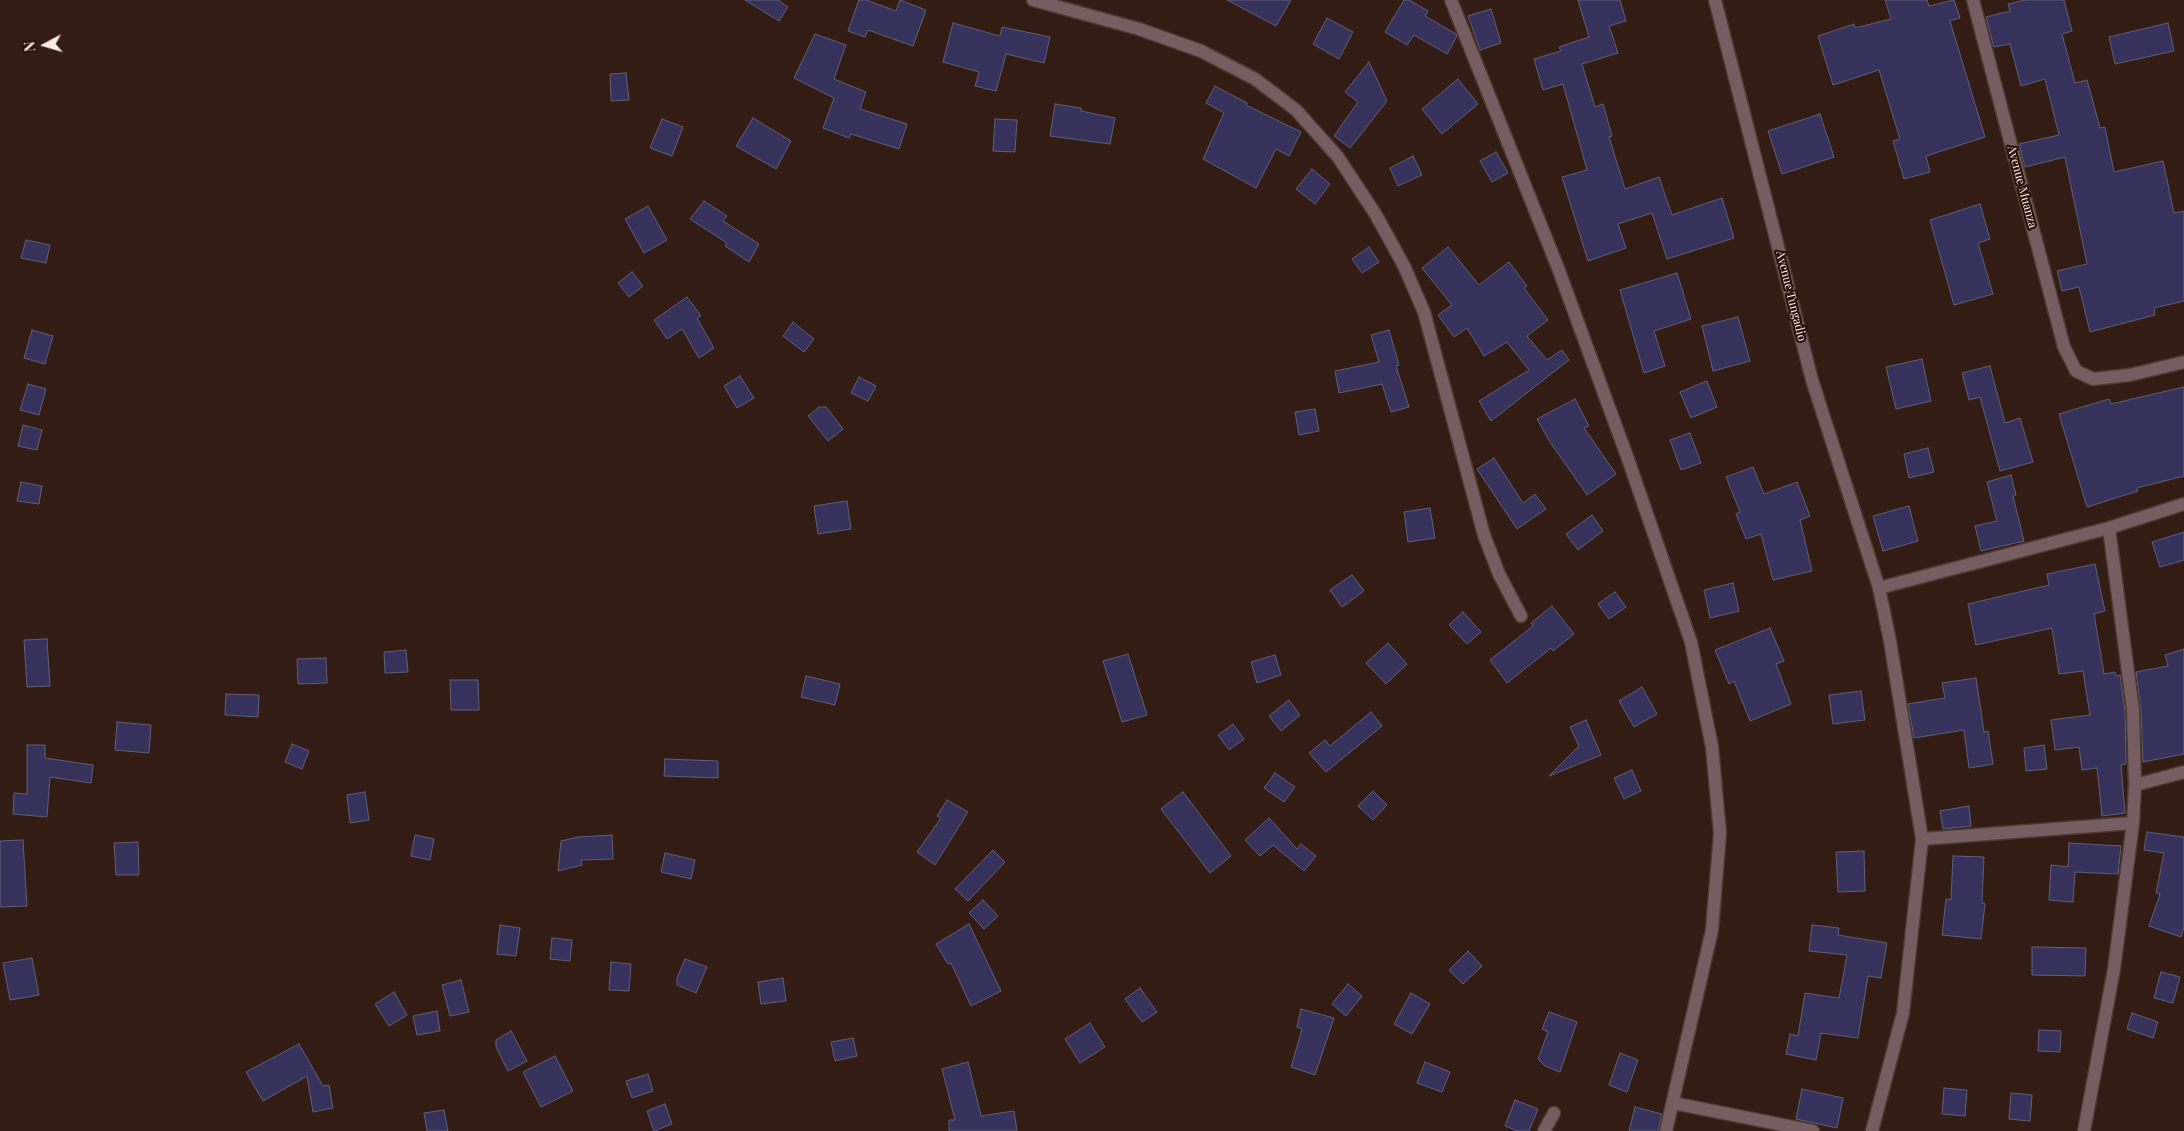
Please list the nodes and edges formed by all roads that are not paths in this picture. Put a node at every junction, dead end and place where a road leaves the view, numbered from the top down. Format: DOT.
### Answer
graph roads {
  1 [pos="1033,0"];
  2 [pos="1451,0"];
  3 [pos="1715,0"];
  4 [pos="1973,0"];
  5 [pos="2184,362"];
  6 [pos="2184,504"];
  7 [pos="2109,528"];
  8 [pos="1879,588"];
  9 [pos="1521,616"];
  10 [pos="2184,772"];
  11 [pos="2135,785"];
  12 [pos="2133,823"];
  13 [pos="1922,839"];
  14 [pos="1674,1102"];
  15 [pos="1554,1112"];
  16 [pos="1544,1131"];
  17 [pos="1666,1131"];
  18 [pos="1813,1131"];
  19 [pos="1872,1131"];
  20 [pos="2084,1131"];
  1 -- 9 [label="street"];
  2 -- 14 [label="street"];
  3 -- 8 [label="street, Avenue Tungadio"];
  4 -- 5 [label="street, Avenue Muanza"];
  6 -- 7 [label="street"];
  7 -- 8 [label="street"];
  7 -- 11 [label="street"];
  8 -- 13 [label="street, Avenue Tungadio"];
  10 -- 11 [label="street"];
  11 -- 12 [label="street"];
  12 -- 13 [label="street"];
  12 -- 20 [label="street"];
  13 -- 19 [label="street, Avenue Tungadio"];
  14 -- 17 [label="street"];
  14 -- 18 [label="street"];
  15 -- 16 [label="street"];
}
